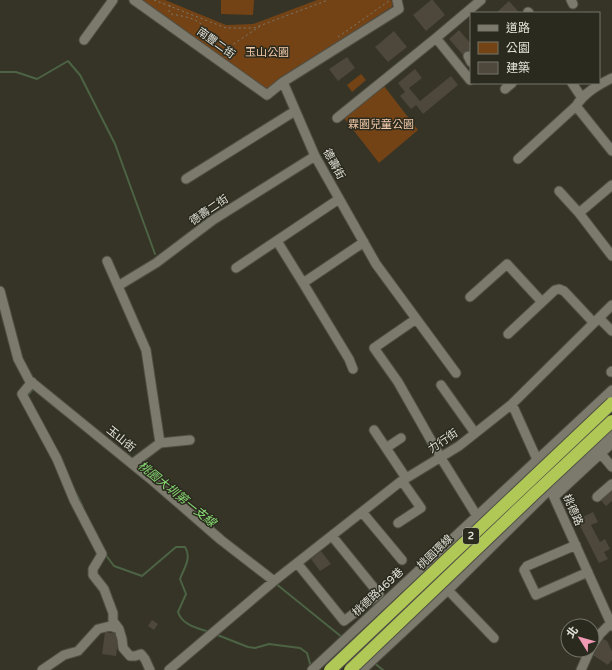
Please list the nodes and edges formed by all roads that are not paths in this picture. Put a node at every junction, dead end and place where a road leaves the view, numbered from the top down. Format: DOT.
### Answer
graph roads {
  1 [pos="113,0"];
  2 [pos="134,0"];
  3 [pos="397,0"];
  4 [pos="481,0"];
  5 [pos="436,38"];
  6 [pos="84,40"];
  7 [pos="612,78"];
  8 [pos="470,80"];
  9 [pos="282,82"];
  10 [pos="573,84"];
  11 [pos="599,84"];
  12 [pos="600,84"];
  13 [pos="582,98"];
  14 [pos="576,106"];
  15 [pos="295,111"];
  16 [pos="337,118"];
  17 [pos="612,151"];
  18 [pos="315,156"];
  19 [pos="518,159"];
  20 [pos="186,179"];
  21 [pos="612,185"];
  22 [pos="559,191"];
  23 [pos="339,199"];
  24 [pos="578,213"];
  25 [pos="277,242"];
  26 [pos="364,242"];
  27 [pos="612,256"];
  28 [pos="107,261"];
  29 [pos="236,268"];
  30 [pos="303,283"];
  31 [pos="118,286"];
  32 [pos="0,291"];
  33 [pos="470,297"];
  34 [pos="542,302"];
  35 [pos="612,305"];
  36 [pos="416,319"];
  37 [pos="596,320"];
  38 [pos="612,331"];
  39 [pos="508,334"];
  40 [pos="353,369"];
  41 [pos="456,373"];
  42 [pos="32,382"];
  43 [pos="441,385"];
  44 [pos="612,388"];
  45 [pos="512,404"];
  46 [pos="612,404"];
  47 [pos="612,421"];
  48 [pos="374,430"];
  49 [pos="475,433"];
  50 [pos="612,433"];
  51 [pos="401,438"];
  52 [pos="190,440"];
  53 [pos="160,443"];
  54 [pos="612,443"];
  55 [pos="386,448"];
  56 [pos="598,451"];
  57 [pos="441,458"];
  58 [pos="536,458"];
  59 [pos="132,464"];
  60 [pos="612,467"];
  61 [pos="404,480"];
  62 [pos="612,484"];
  63 [pos="552,493"];
  64 [pos="597,497"];
  65 [pos="362,512"];
  66 [pos="477,516"];
  67 [pos="398,523"];
  68 [pos="332,536"];
  69 [pos="494,544"];
  70 [pos="576,545"];
  71 [pos="402,560"];
  72 [pos="297,563"];
  73 [pos="588,572"];
  74 [pos="274,581"];
  75 [pos="448,590"];
  76 [pos="395,592"];
  77 [pos="418,618"];
  78 [pos="611,621"];
  79 [pos="119,629"];
  80 [pos="600,634"];
  81 [pos="494,638"];
  82 [pos="586,658"];
  83 [pos="326,665"];
  84 [pos="42,670"];
  85 [pos="150,670"];
  86 [pos="168,670"];
  87 [pos="312,670"];
  88 [pos="350,670"];
  89 [pos="362,670"];
  90 [pos="581,670"];
  1 -- 6 [label="street"];
  2 -- 9 [label="street, 南豐二街"];
  3 -- 9 [label="street"];
  4 -- 5 [label="street"];
  5 -- 8 [label="street"];
  5 -- 16 [label="street"];
  7 -- 12 [label="street"];
  9 -- 15 [label="street, 德壽街"];
  10 -- 13 [label="street"];
  11 -- 13 [label="street"];
  13 -- 14 [label="street"];
  14 -- 17 [label="street"];
  14 -- 19 [label="street"];
  15 -- 18 [label="street, 德壽街"];
  15 -- 20 [label="street"];
  18 -- 23 [label="street, 德壽街"];
  18 -- 31 [label="street, 德壽二街"];
  21 -- 24 [label="street"];
  22 -- 24 [label="street"];
  23 -- 25 [label="street"];
  23 -- 26 [label="street, 德壽街"];
  24 -- 27 [label="street"];
  25 -- 29 [label="street"];
  25 -- 30 [label="street"];
  26 -- 30 [label="street"];
  26 -- 36 [label="street, 德壽街"];
  28 -- 31 [label="street"];
  30 -- 40 [label="street"];
  31 -- 53 [label="street"];
  32 -- 42 [label="street, 玉山街"];
  33 -- 34 [label="street"];
  34 -- 37 [label="street"];
  34 -- 39 [label="street"];
  35 -- 37 [label="street, 力行街"];
  36 -- 41 [label="street, 德壽街"];
  36 -- 57 [label="street"];
  37 -- 38 [label="street"];
  37 -- 45 [label="street, 力行街"];
  42 -- 59 [label="street, 玉山街"];
  42 -- 79 [label="street"];
  43 -- 49 [label="street"];
  44 -- 58 [label="street, 桃德路469巷"];
  45 -- 49 [label="street, 力行街"];
  45 -- 58 [label="street, 桃德路"];
  46 -- 83 [label="highway, 桃園環線 / 2, bridge"];
  47 -- 88 [label="highway, 2, bridge"];
  48 -- 55 [label="street"];
  49 -- 57 [label="street, 力行街"];
  50 -- 56 [label="street"];
  51 -- 55 [label="street"];
  52 -- 53 [label="street"];
  53 -- 59 [label="street"];
  54 -- 56 [label="street"];
  55 -- 61 [label="street"];
  56 -- 60 [label="street"];
  56 -- 63 [label="street"];
  57 -- 61 [label="street, 力行街"];
  57 -- 66 [label="street"];
  58 -- 63 [label="street, 桃德路"];
  58 -- 66 [label="street, 桃德路469巷"];
  59 -- 74 [label="street, 玉山街"];
  61 -- 65 [label="street, 力行街"];
  61 -- 67 [label="street"];
  62 -- 64 [label="street"];
  63 -- 69 [label="street"];
  63 -- 70 [label="street, 桃德路"];
  65 -- 68 [label="street, 力行街"];
  65 -- 71 [label="street"];
  66 -- 69 [label="street"];
  66 -- 76 [label="street, 桃德路469巷"];
  68 -- 72 [label="street, 力行街"];
  68 -- 72 [label="street"];
  69 -- 75 [label="street"];
  70 -- 73 [label="street, 桃德路"];
  70 -- 73 [label="street"];
  72 -- 74 [label="street, 力行街"];
  73 -- 78 [label="street, 桃德路"];
  74 -- 86 [label="street"];
  75 -- 77 [label="street"];
  75 -- 81 [label="street"];
  76 -- 77 [label="street"];
  76 -- 83 [label="street, 桃德路469巷"];
  77 -- 89 [label="street"];
  78 -- 80 [label="street"];
  79 -- 84 [label="street"];
  79 -- 85 [label="street"];
  82 -- 90 [label="street"];
  83 -- 87 [label="street, 桃德路469巷"];
}
